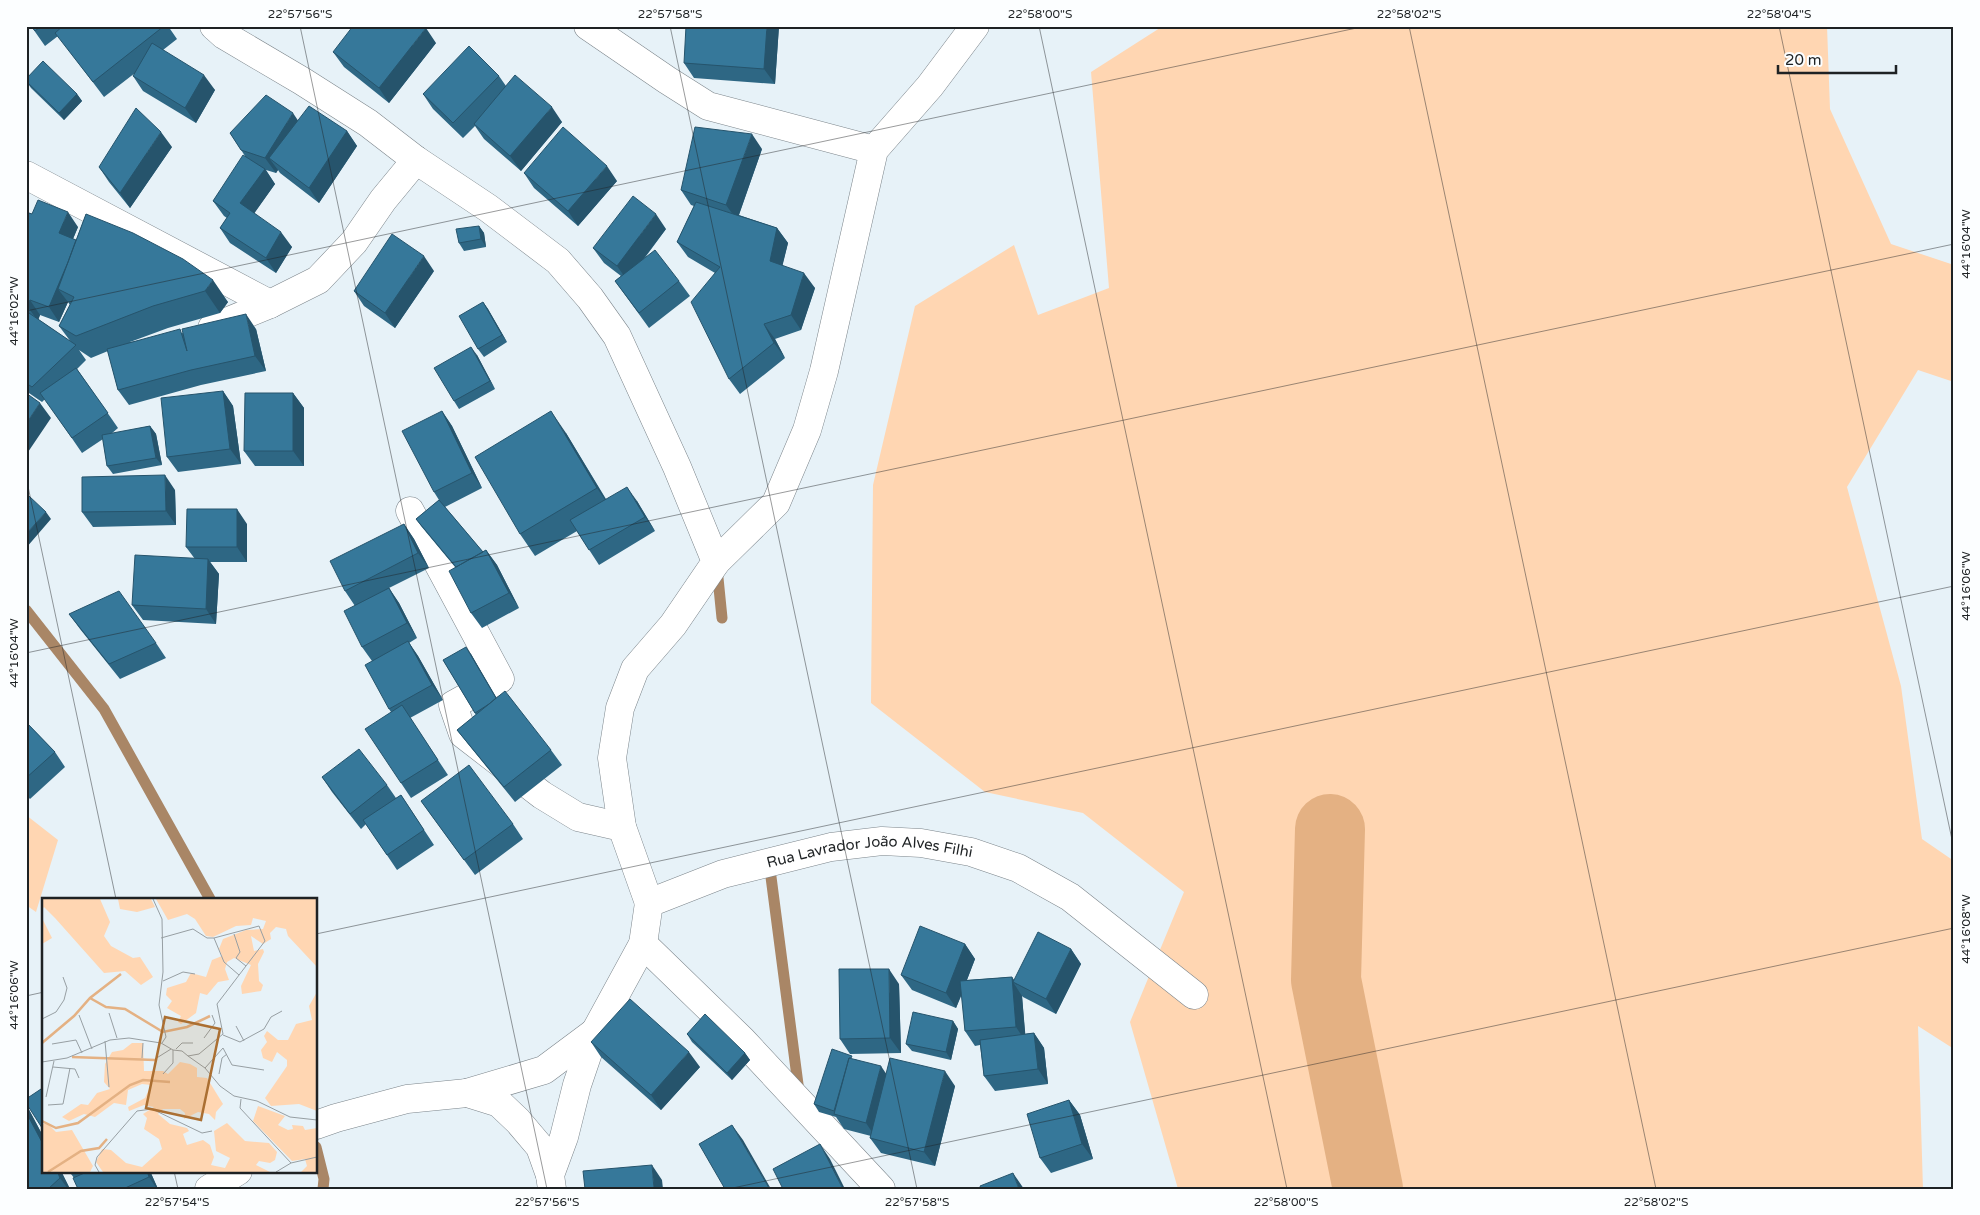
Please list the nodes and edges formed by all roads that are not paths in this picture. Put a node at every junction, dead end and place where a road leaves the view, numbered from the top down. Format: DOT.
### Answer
graph roads {
  1 [pos="214,26"];
  2 [pos="588,26"];
  3 [pos="974,26"];
  4 [pos="874,150"];
  5 [pos="416,160"];
  6 [pos="26,175"];
  7 [pos="270,304"];
  8 [pos="185,333"];
  9 [pos="410,512"];
  10 [pos="716,562"];
  11 [pos="622,828"];
  12 [pos="649,903"];
  13 [pos="643,944"];
  14 [pos="1194,995"];
  15 [pos="595,1032"];
  16 [pos="467,1093"];
  17 [pos="318,1124"];
  18 [pos="236,1172"];
  19 [pos="551,1182"];
  20 [pos="208,1189"];
  21 [pos="881,1189"];
  1 -- 5 [label="street"];
  2 -- 4 [label="street"];
  3 -- 4 [label="street"];
  4 -- 10 [label="street"];
  5 -- 7 [label="street"];
  5 -- 10 [label="street"];
  6 -- 7 [label="street"];
  7 -- 8 [label="street"];
  9 -- 11 [label="street"];
  10 -- 11 [label="street"];
  11 -- 12 [label="street"];
  12 -- 13 [label="street"];
  12 -- 14 [label="street, Rua Lavrador João Alves Filhi"];
  13 -- 15 [label="street"];
  13 -- 21 [label="street"];
  15 -- 16 [label="street"];
  15 -- 19 [label="street"];
  16 -- 17 [label="street"];
  16 -- 19 [label="street"];
  18 -- 20 [label="street"];
}
